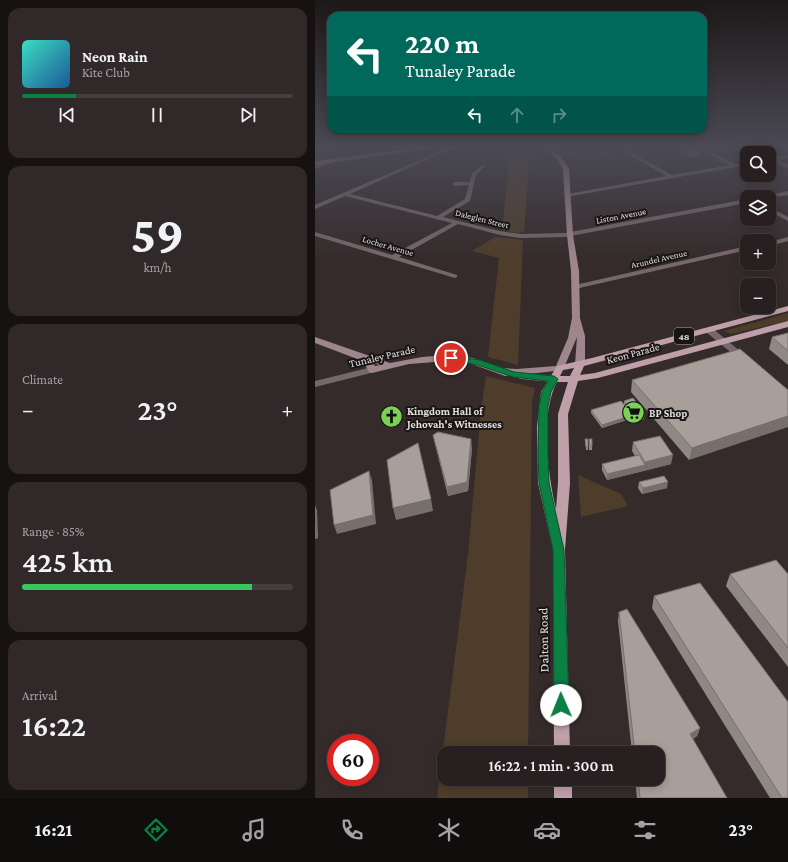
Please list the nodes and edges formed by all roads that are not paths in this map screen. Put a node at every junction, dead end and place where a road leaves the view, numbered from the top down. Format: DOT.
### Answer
graph roads {
  1 [pos="364,185"];
  2 [pos="471,185"];
  3 [pos="562,185"];
  4 [pos="623,185"];
  5 [pos="788,193"];
  6 [pos="345,194"];
  7 [pos="566,195"];
  8 [pos="776,195"];
  9 [pos="740,201"];
  10 [pos="315,207"];
  11 [pos="776,213"];
  12 [pos="439,217"];
  13 [pos="788,219"];
  14 [pos="457,222"];
  15 [pos="315,234"];
  16 [pos="570,235"];
  17 [pos="788,239"];
  18 [pos="776,242"];
  19 [pos="740,250"];
  20 [pos="394,257"];
  21 [pos="455,276"];
  22 [pos="575,287"];
  23 [pos="788,308"];
  24 [pos="576,318"];
  25 [pos="788,324"];
  26 [pos="709,330"];
  27 [pos="315,340"];
  28 [pos="724,342"];
  29 [pos="363,358"];
  30 [pos="580,364"];
  31 [pos="749,364"];
  32 [pos="388,366"];
  33 [pos="560,368"];
  34 [pos="372,370"];
  35 [pos="500,371"];
  36 [pos="554,379"];
  37 [pos="573,379"];
  38 [pos="315,384"];
  39 [pos="559,550"];
  40 [pos="562,746"];
  41 [pos="563,786"];
  42 [pos="563,798"];
  1 -- 6 [label="street"];
  2 -- 12 [label="street"];
  3 -- 7 [label="main road"];
  4 -- 7 [label="street"];
  5 -- 8 [label="street"];
  6 -- 10 [label="street"];
  6 -- 12 [label="street, Daleglen Street"];
  7 -- 16 [label="main road"];
  9 -- 16 [label="street, Liston Avenue"];
  11 -- 13 [label="street"];
  12 -- 14 [label="street, Daleglen Street"];
  14 -- 16 [label="street, Daleglen Street"];
  14 -- 20 [label="street"];
  15 -- 20 [label="street, Locher Avenue"];
  16 -- 22 [label="main road"];
  17 -- 18 [label="street"];
  19 -- 22 [label="street, Arundel Avenue"];
  20 -- 21 [label="street, Locher Avenue"];
  22 -- 24 [label="main road"];
  23 -- 26 [label="main road, Keon Parade / 48"];
  24 -- 30 [label="main road"];
  24 -- 33 [label="main road"];
  25 -- 28 [label="main road, Keon Parade / 48"];
  26 -- 28 [label="street"];
  26 -- 30 [label="main road, Keon Parade / 48"];
  27 -- 29 [label="main road"];
  28 -- 31 [label="street"];
  28 -- 37 [label="main road, Keon Parade / 48"];
  29 -- 32 [label="main road"];
  29 -- 34 [label="main road"];
  30 -- 33 [label="main road, Keon Parade / 48"];
  30 -- 37 [label="main road, Dalton Road"];
  32 -- 34 [label="main road, Tunaley Parade"];
  32 -- 35 [label="main road, Tunaley Parade"];
  33 -- 35 [label="main road, Tunaley Parade"];
  33 -- 36 [label="main road, Dalton Road"];
  34 -- 38 [label="street, Tunaley Parade"];
  35 -- 36 [label="main road, Tunaley Parade"];
  36 -- 37 [label="main road, Keon Parade"];
  36 -- 39 [label="main road, Dalton Road"];
  37 -- 39 [label="main road, Dalton Road"];
  39 -- 40 [label="main road, Dalton Road"];
  41 -- 42 [label="main road"];
}
